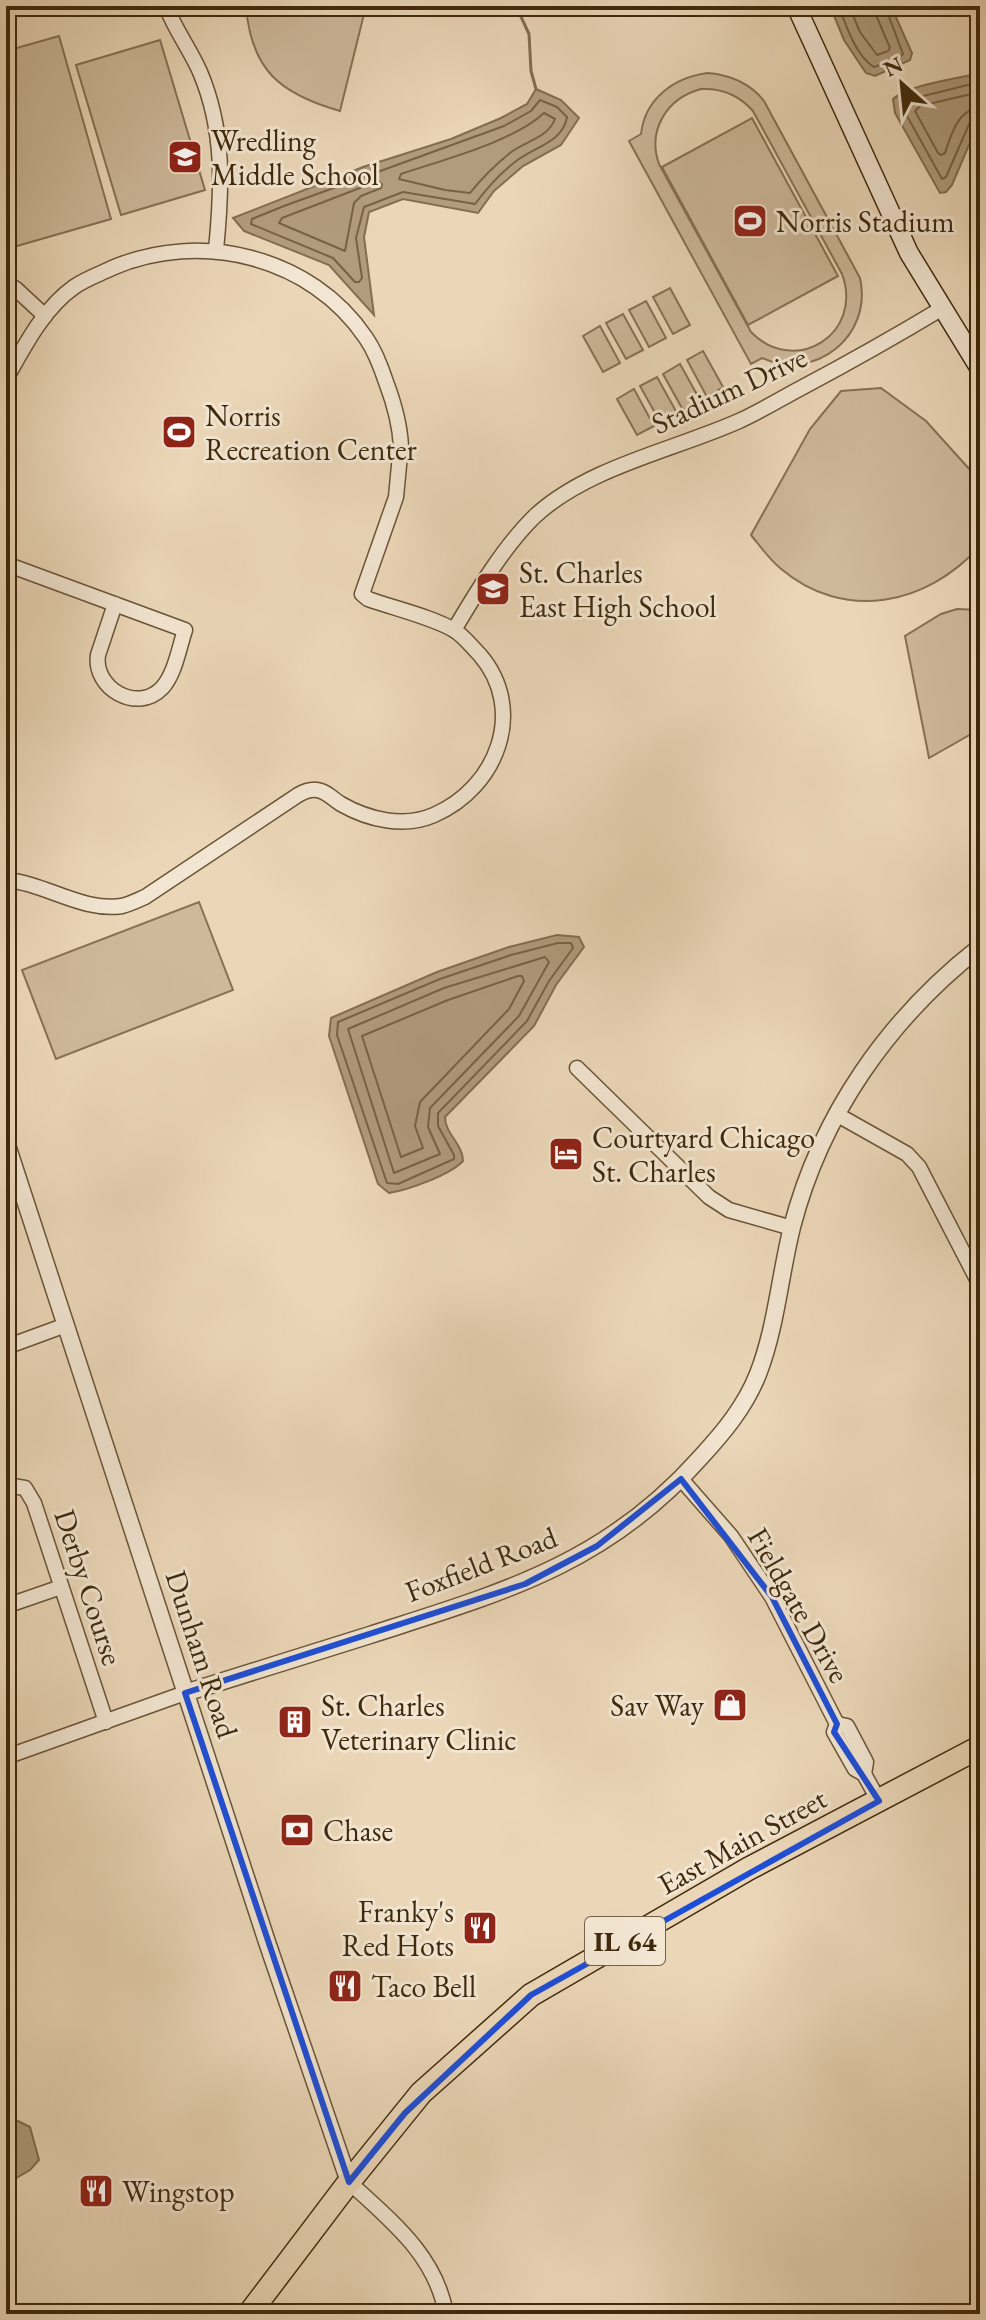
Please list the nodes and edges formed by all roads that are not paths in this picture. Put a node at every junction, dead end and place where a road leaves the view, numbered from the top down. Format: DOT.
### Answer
graph roads {
  1 [pos="166,6"];
  2 [pos="796,6"];
  3 [pos="216,250"];
  4 [pos="6,283"];
  5 [pos="941,309"];
  6 [pos="45,316"];
  7 [pos="980,369"];
  8 [pos="6,379"];
  9 [pos="6,564"];
  10 [pos="115,604"];
  11 [pos="454,630"];
  12 [pos="6,880"];
  13 [pos="980,947"];
  14 [pos="577,1068"];
  15 [pos="836,1114"];
  16 [pos="6,1142"];
  17 [pos="792,1228"];
  18 [pos="980,1285"];
  19 [pos="66,1325"];
  20 [pos="6,1347"];
  21 [pos="681,1479"];
  22 [pos="6,1485"];
  23 [pos="61,1587"];
  24 [pos="6,1606"];
  25 [pos="185,1693"];
  26 [pos="106,1722"];
  27 [pos="980,1747"];
  28 [pos="6,1757"];
  29 [pos="879,1801"];
  30 [pos="349,2182"];
  31 [pos="249,2314"];
  32 [pos="446,2314"];
  1 -- 3 [label="street"];
  2 -- 5 [label="main road"];
  3 -- 6 [label="street"];
  3 -- 11 [label="street"];
  4 -- 6 [label="street"];
  5 -- 7 [label="main road"];
  5 -- 11 [label="street, Stadium Drive"];
  6 -- 8 [label="street"];
  9 -- 10 [label="street"];
  10 -- 10 [label="street"];
  11 -- 12 [label="street"];
  13 -- 15 [label="street, Foxfield Road"];
  14 -- 17 [label="street"];
  15 -- 17 [label="street, Foxfield Road"];
  15 -- 18 [label="street"];
  16 -- 19 [label="street, Dunham Road"];
  17 -- 21 [label="street, Foxfield Road"];
  19 -- 20 [label="street"];
  19 -- 25 [label="street, Dunham Road"];
  21 -- 25 [label="street, Foxfield Road"];
  21 -- 29 [label="street, Fieldgate Drive"];
  22 -- 23 [label="street, Derby Course"];
  23 -- 24 [label="street"];
  23 -- 26 [label="street, Derby Course"];
  25 -- 26 [label="street, Foxfield Road"];
  25 -- 30 [label="street, Dunham Road"];
  26 -- 28 [label="street, Foxfield Road"];
  27 -- 29 [label="main road, East Main Street / IL 64"];
  29 -- 30 [label="main road, East Main Street / IL 64"];
  30 -- 31 [label="main road, East Main Street / IL 64"];
  30 -- 32 [label="street"];
}
